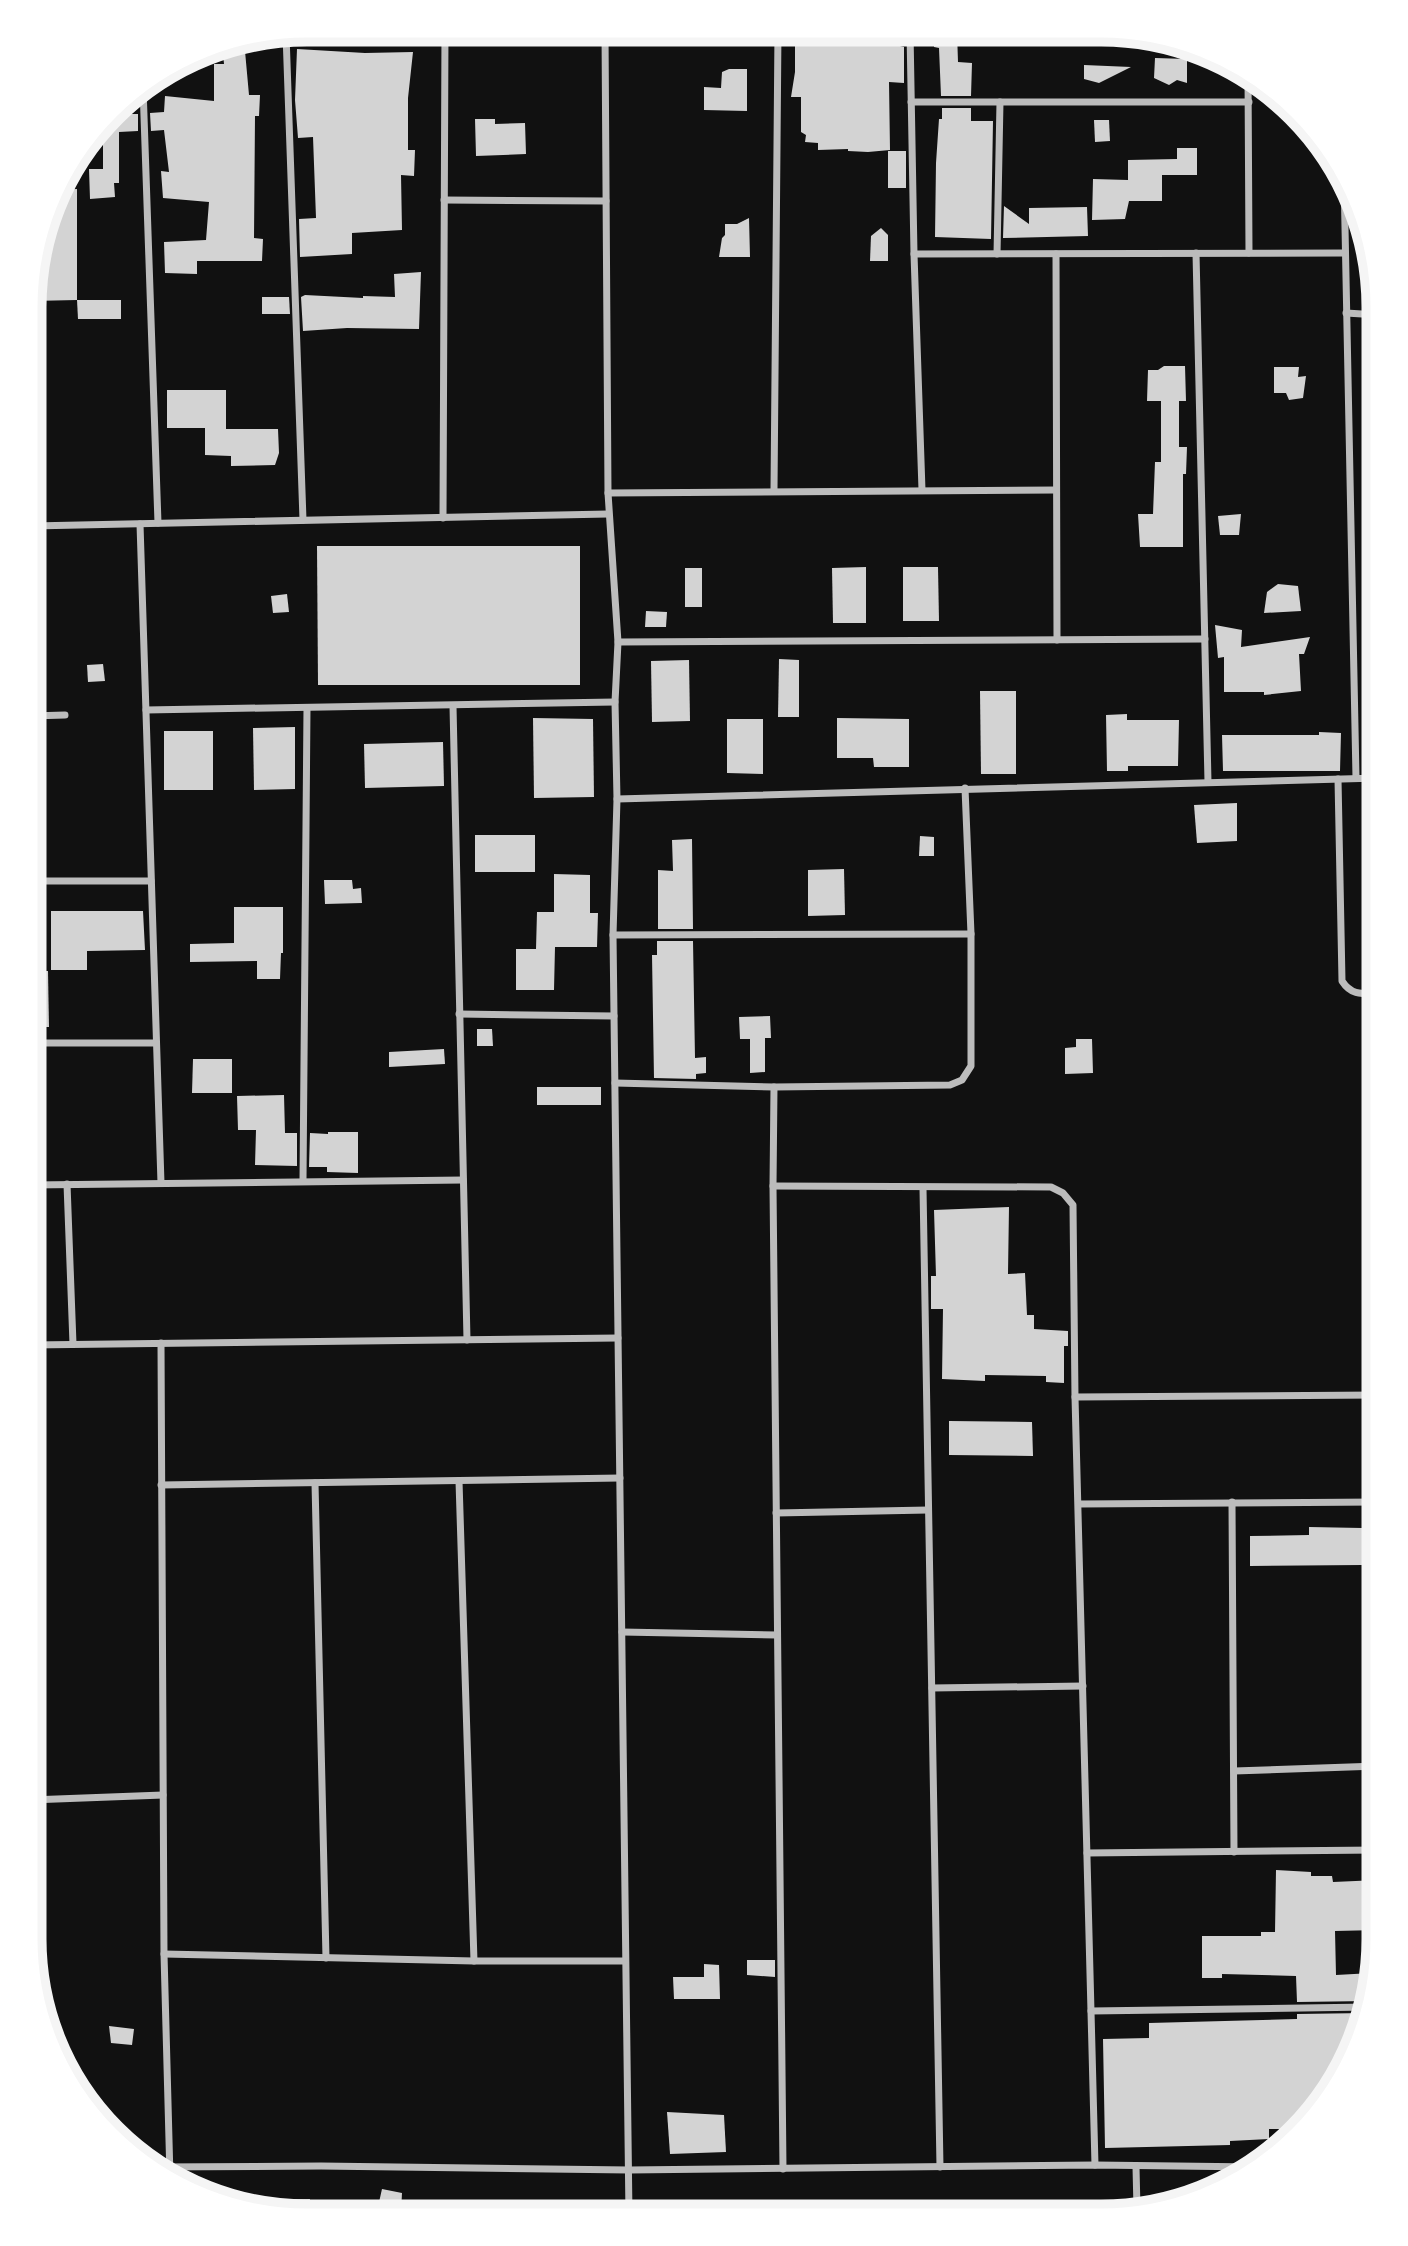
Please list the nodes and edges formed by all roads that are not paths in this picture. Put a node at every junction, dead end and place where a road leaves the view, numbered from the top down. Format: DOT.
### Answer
graph roads {
  1 [pos="445,42"];
  2 [pos="605,42"];
  3 [pos="778,42"];
  4 [pos="910,42"];
  5 [pos="286,43"];
  6 [pos="1248,87"];
  7 [pos="143,99"];
  8 [pos="911,102"];
  9 [pos="1000,102"];
  10 [pos="1249,102"];
  11 [pos="444,200"];
  12 [pos="606,201"];
  13 [pos="1344,201"];
  14 [pos="1196,253"];
  15 [pos="1249,253"];
  16 [pos="1345,253"];
  17 [pos="914,254"];
  18 [pos="997,254"];
  19 [pos="1056,254"];
  20 [pos="1346,313"];
  21 [pos="1366,314"];
  22 [pos="774,490"];
  23 [pos="922,490"];
  24 [pos="1056,490"];
  25 [pos="608,493"];
  26 [pos="608,514"];
  27 [pos="443,518"];
  28 [pos="303,520"];
  29 [pos="158,523"];
  30 [pos="140,524"];
  31 [pos="42,526"];
  32 [pos="1205,639"];
  33 [pos="1057,640"];
  34 [pos="618,642"];
  35 [pos="615,702"];
  36 [pos="453,706"];
  37 [pos="307,708"];
  38 [pos="146,709"];
  39 [pos="65,715"];
  40 [pos="42,716"];
  41 [pos="1356,778"];
  42 [pos="1366,778"];
  43 [pos="1338,779"];
  44 [pos="1208,782"];
  45 [pos="965,788"];
  46 [pos="617,799"];
  47 [pos="42,881"];
  48 [pos="151,881"];
  49 [pos="971,934"];
  50 [pos="613,935"];
  51 [pos="1366,994"];
  52 [pos="459,1014"];
  53 [pos="614,1016"];
  54 [pos="42,1043"];
  55 [pos="156,1043"];
  56 [pos="615,1083"];
  57 [pos="774,1087"];
  58 [pos="463,1180"];
  59 [pos="303,1181"];
  60 [pos="161,1183"];
  61 [pos="67,1184"];
  62 [pos="42,1185"];
  63 [pos="773,1186"];
  64 [pos="923,1188"];
  65 [pos="618,1338"];
  66 [pos="467,1340"];
  67 [pos="161,1343"];
  68 [pos="73,1344"];
  69 [pos="42,1345"];
  70 [pos="1366,1395"];
  71 [pos="1075,1397"];
  72 [pos="620,1478"];
  73 [pos="459,1481"];
  74 [pos="316,1483"];
  75 [pos="162,1485"];
  76 [pos="1232,1502"];
  77 [pos="1366,1502"];
  78 [pos="1079,1504"];
  79 [pos="928,1510"];
  80 [pos="776,1513"];
  81 [pos="622,1632"];
  82 [pos="778,1635"];
  83 [pos="1083,1686"];
  84 [pos="932,1688"];
  85 [pos="1366,1766"];
  86 [pos="1234,1771"];
  87 [pos="163,1795"];
  88 [pos="42,1800"];
  89 [pos="1366,1850"];
  90 [pos="1234,1852"];
  91 [pos="1087,1853"];
  92 [pos="164,1954"];
  93 [pos="326,1958"];
  94 [pos="474,1961"];
  95 [pos="625,1961"];
  96 [pos="1357,2007"];
  97 [pos="1091,2011"];
  98 [pos="1095,2165"];
  99 [pos="170,2166"];
  100 [pos="1238,2166"];
  101 [pos="940,2167"];
  102 [pos="1136,2167"];
  103 [pos="783,2169"];
  104 [pos="629,2170"];
  105 [pos="1137,2202"];
  106 [pos="629,2204"];
  1 -- 11 [label="street"];
  2 -- 12 [label="street"];
  3 -- 22 [label="street"];
  4 -- 8 [label="street"];
  5 -- 28 [label="street"];
  6 -- 10 [label="street"];
  7 -- 29 [label="street"];
  8 -- 9 [label="street"];
  8 -- 17 [label="street"];
  9 -- 10 [label="street"];
  9 -- 18 [label="street"];
  10 -- 15 [label="street"];
  11 -- 12 [label="street"];
  11 -- 27 [label="street"];
  12 -- 25 [label="street"];
  13 -- 16 [label="street"];
  14 -- 15 [label="street"];
  14 -- 19 [label="street"];
  14 -- 32 [label="street"];
  15 -- 16 [label="street"];
  16 -- 20 [label="street"];
  17 -- 18 [label="street"];
  17 -- 23 [label="street"];
  18 -- 19 [label="street"];
  19 -- 24 [label="street"];
  20 -- 21 [label="street"];
  20 -- 41 [label="street"];
  22 -- 23 [label="street"];
  22 -- 25 [label="street"];
  23 -- 24 [label="street"];
  24 -- 33 [label="street"];
  25 -- 26 [label="street"];
  26 -- 27 [label="street"];
  26 -- 34 [label="street"];
  27 -- 28 [label="street"];
  28 -- 29 [label="street"];
  29 -- 30 [label="street"];
  30 -- 31 [label="street"];
  30 -- 38 [label="street"];
  32 -- 33 [label="street"];
  32 -- 44 [label="street"];
  33 -- 34 [label="street"];
  34 -- 35 [label="street"];
  35 -- 36 [label="street"];
  35 -- 46 [label="street"];
  36 -- 37 [label="street"];
  36 -- 52 [label="street"];
  37 -- 38 [label="street"];
  37 -- 59 [label="street"];
  38 -- 48 [label="street"];
  39 -- 40 [label="street"];
  41 -- 42 [label="street"];
  41 -- 43 [label="street"];
  43 -- 44 [label="street"];
  43 -- 51 [label="street"];
  44 -- 45 [label="street"];
  45 -- 46 [label="street"];
  45 -- 49 [label="street"];
  46 -- 50 [label="street"];
  47 -- 48 [label="street"];
  48 -- 55 [label="street"];
  49 -- 50 [label="street"];
  49 -- 57 [label="street"];
  50 -- 53 [label="street"];
  52 -- 53 [label="street"];
  52 -- 58 [label="street"];
  53 -- 56 [label="street"];
  54 -- 55 [label="street"];
  55 -- 60 [label="street"];
  56 -- 57 [label="street"];
  56 -- 65 [label="street"];
  57 -- 63 [label="street"];
  58 -- 59 [label="street"];
  58 -- 66 [label="street"];
  59 -- 60 [label="street"];
  60 -- 61 [label="street"];
  61 -- 62 [label="street"];
  61 -- 68 [label="street"];
  63 -- 64 [label="street"];
  63 -- 80 [label="street"];
  64 -- 71 [label="street"];
  64 -- 79 [label="street"];
  65 -- 66 [label="street"];
  65 -- 72 [label="street"];
  66 -- 67 [label="street"];
  67 -- 68 [label="street"];
  67 -- 75 [label="street"];
  68 -- 69 [label="street"];
  70 -- 71 [label="street"];
  71 -- 78 [label="street"];
  72 -- 73 [label="street"];
  72 -- 81 [label="street"];
  73 -- 74 [label="street"];
  73 -- 94 [label="street"];
  74 -- 75 [label="street"];
  74 -- 93 [label="street"];
  75 -- 87 [label="street"];
  76 -- 77 [label="street"];
  76 -- 78 [label="street"];
  76 -- 86 [label="street"];
  78 -- 83 [label="street"];
  79 -- 80 [label="street"];
  79 -- 84 [label="street"];
  80 -- 82 [label="street"];
  81 -- 82 [label="street"];
  81 -- 95 [label="street"];
  82 -- 103 [label="street"];
  83 -- 84 [label="street"];
  83 -- 91 [label="street"];
  84 -- 101 [label="street"];
  85 -- 86 [label="street"];
  86 -- 90 [label="street"];
  87 -- 88 [label="street"];
  87 -- 92 [label="street"];
  89 -- 90 [label="street"];
  90 -- 91 [label="street"];
  91 -- 97 [label="street"];
  92 -- 93 [label="street"];
  92 -- 99 [label="street"];
  93 -- 94 [label="street"];
  94 -- 95 [label="street"];
  95 -- 104 [label="street"];
  96 -- 97 [label="street"];
  97 -- 98 [label="street"];
  98 -- 101 [label="street"];
  98 -- 102 [label="street"];
  99 -- 104 [label="street"];
  100 -- 102 [label="street"];
  101 -- 103 [label="street"];
  102 -- 105 [label="street"];
  103 -- 104 [label="street"];
  104 -- 106 [label="street"];
}
